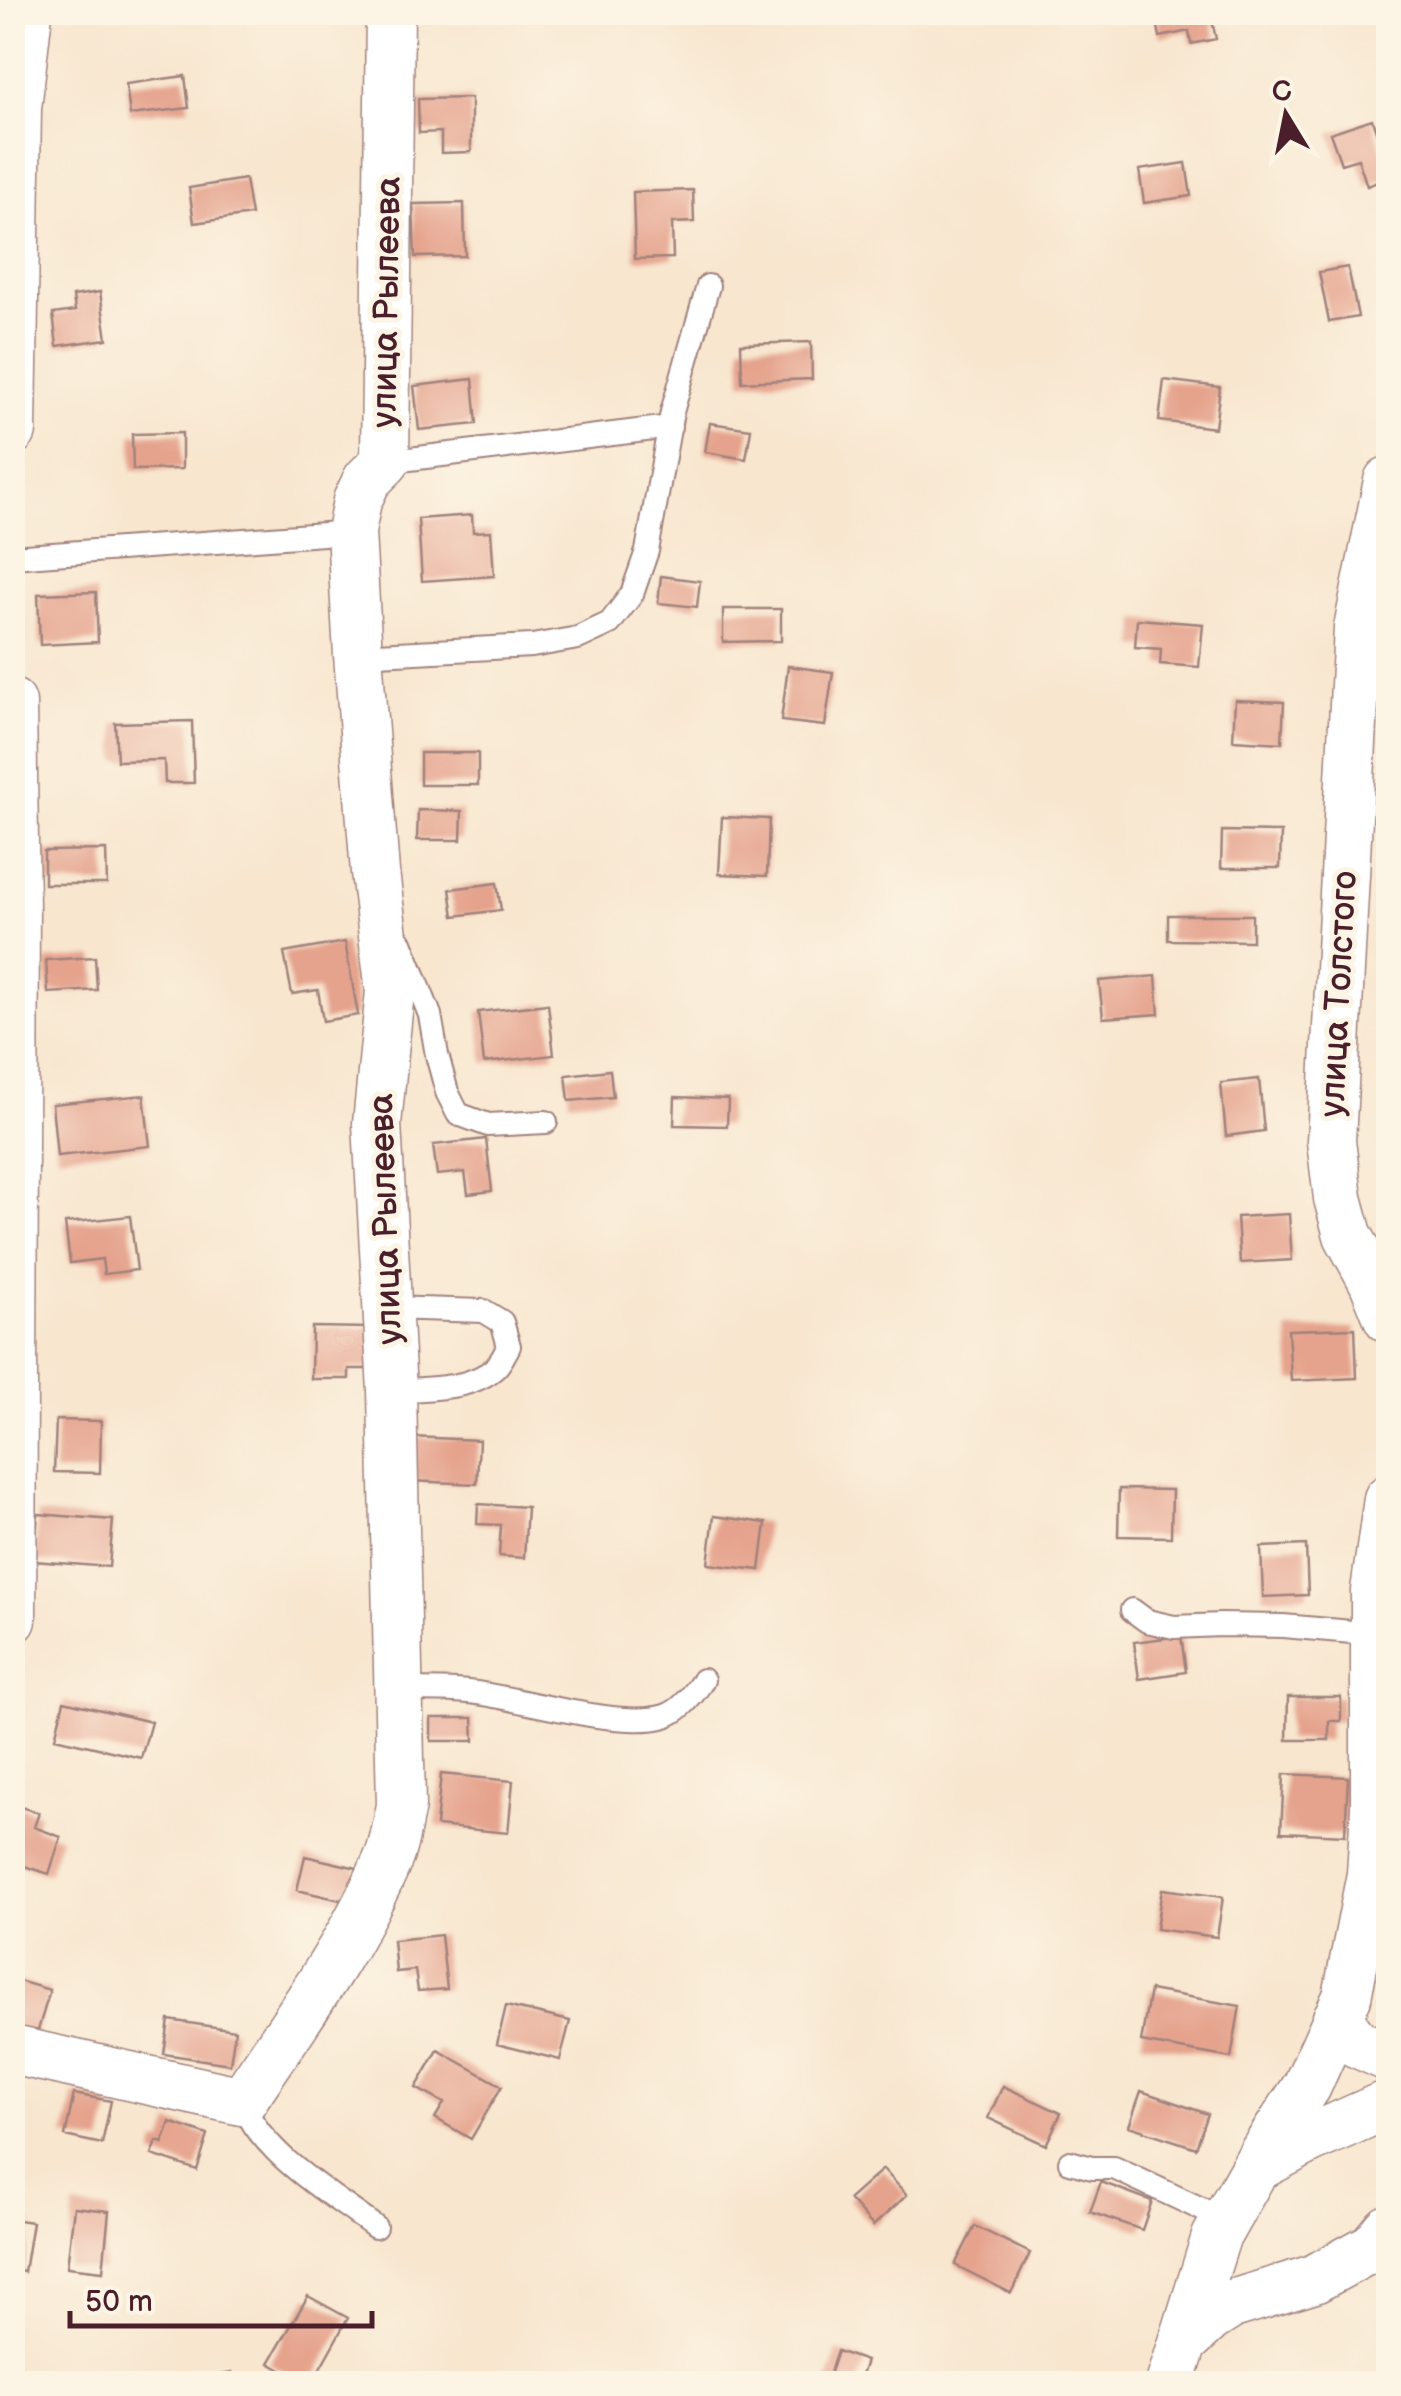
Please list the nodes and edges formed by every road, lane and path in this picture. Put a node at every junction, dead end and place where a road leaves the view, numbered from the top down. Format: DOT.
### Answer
graph roads {
  1 [pos="28,12"];
  2 [pos="390,12"];
  3 [pos="708,286"];
  4 [pos="670,427"];
  5 [pos="12,431"];
  6 [pos="386,462"];
  7 [pos="1388,481"];
  8 [pos="352,532"];
  9 [pos="12,557"];
  10 [pos="358,655"];
  11 [pos="12,704"];
  12 [pos="375,872"];
  13 [pos="546,1122"];
  14 [pos="387,1308"];
  15 [pos="1388,1318"];
  16 [pos="392,1391"];
  17 [pos="1388,1499"];
  18 [pos="1132,1610"];
  19 [pos="12,1620"];
  20 [pos="1375,1634"];
  21 [pos="703,1680"];
  22 [pos="398,1690"];
  23 [pos="1337,2018"];
  24 [pos="12,2050"];
  25 [pos="1388,2057"];
  26 [pos="242,2100"];
  27 [pos="1388,2104"];
  28 [pos="1070,2162"];
  29 [pos="1254,2169"];
  30 [pos="1225,2220"];
  31 [pos="375,2227"];
  32 [pos="1388,2229"];
  33 [pos="1177,2363"];
  1 -- 5 [label="street"];
  2 -- 6 [label="street, улица Рылеева"];
  3 -- 4 [label="lane"];
  4 -- 6 [label="lane"];
  4 -- 10 [label="lane"];
  6 -- 8 [label="street, улица Рылеева"];
  7 -- 15 [label="street, улица Толстого"];
  8 -- 9 [label="lane"];
  8 -- 10 [label="street, улица Рылеева"];
  10 -- 12 [label="street, улица Рылеева"];
  11 -- 19 [label="street"];
  12 -- 13 [label="lane"];
  12 -- 14 [label="street, улица Рылеева"];
  14 -- 16 [label="street, улица Рылеева"];
  14 -- 16 [label="lane"];
  16 -- 22 [label="street, улица Рылеева"];
  17 -- 20 [label="street"];
  18 -- 20 [label="lane"];
  20 -- 23 [label="street"];
  21 -- 22 [label="lane"];
  22 -- 26 [label="street, улица Рылеева"];
  23 -- 25 [label="street"];
  23 -- 29 [label="street"];
  24 -- 26 [label="street"];
  26 -- 31 [label="lane"];
  27 -- 29 [label="street"];
  28 -- 30 [label="lane"];
  29 -- 30 [label="street"];
  30 -- 33 [label="street"];
  32 -- 33 [label="street"];
}
